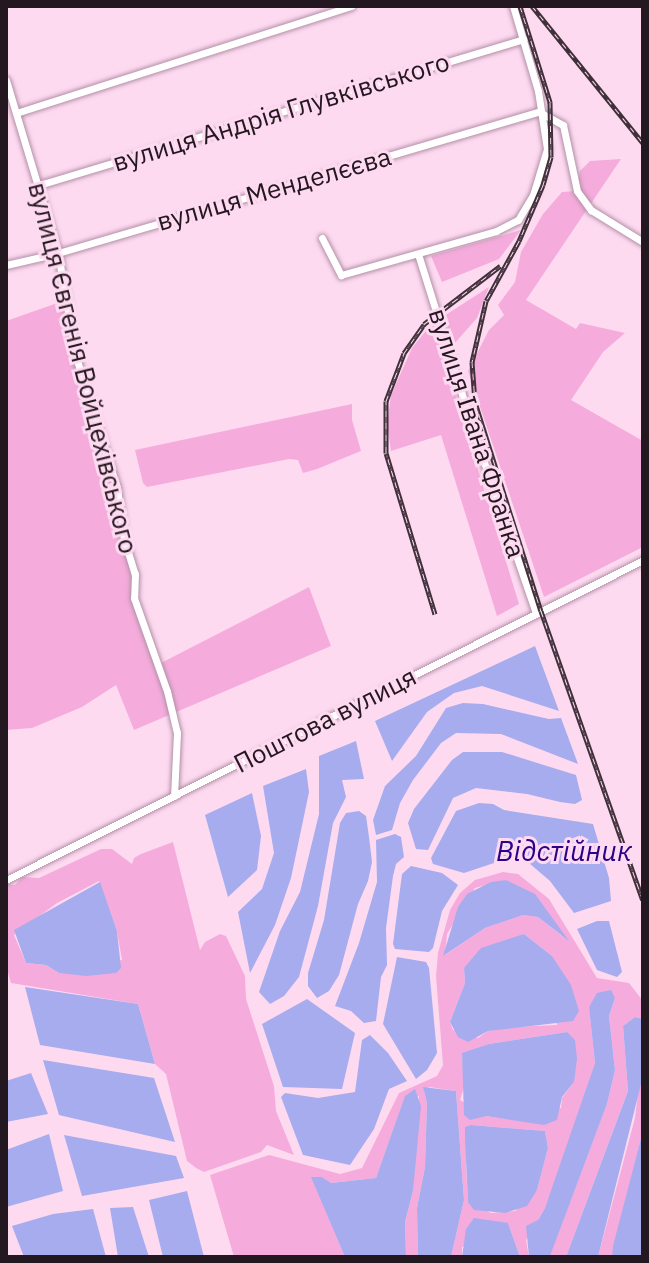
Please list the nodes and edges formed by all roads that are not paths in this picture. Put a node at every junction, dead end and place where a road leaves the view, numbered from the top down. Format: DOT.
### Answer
graph roads {
  1 [pos="351,6"];
  2 [pos="513,6"];
  3 [pos="524,39"];
  4 [pos="6,80"];
  5 [pos="16,113"];
  6 [pos="542,113"];
  7 [pos="39,185"];
  8 [pos="322,238"];
  9 [pos="643,242"];
  10 [pos="58,253"];
  11 [pos="418,254"];
  12 [pos="6,265"];
  13 [pos="643,560"];
  14 [pos="536,613"];
  15 [pos="174,796"];
  16 [pos="6,880"];
  1 -- 5 [label="street"];
  2 -- 3 [label="street"];
  3 -- 6 [label="street"];
  3 -- 7 [label="street, вулиця Андрія Глувківського"];
  4 -- 5 [label="street, вулиця Євгенія Войцехівського"];
  5 -- 7 [label="street, вулиця Євгенія Войцехівського"];
  6 -- 9 [label="street"];
  6 -- 10 [label="street, вулиця Менделєєва"];
  6 -- 11 [label="street"];
  7 -- 10 [label="street, вулиця Євгенія Войцехівського"];
  8 -- 11 [label="street"];
  10 -- 12 [label="street, вулиця Менделєєва"];
  10 -- 15 [label="street, вулиця Євгенія Войцехівського"];
  11 -- 14 [label="street, вулиця Івана Франка"];
  13 -- 14 [label="street, Поштова вулиця"];
  14 -- 15 [label="street, Поштова вулиця"];
  15 -- 16 [label="street, Поштова вулиця"];
}
